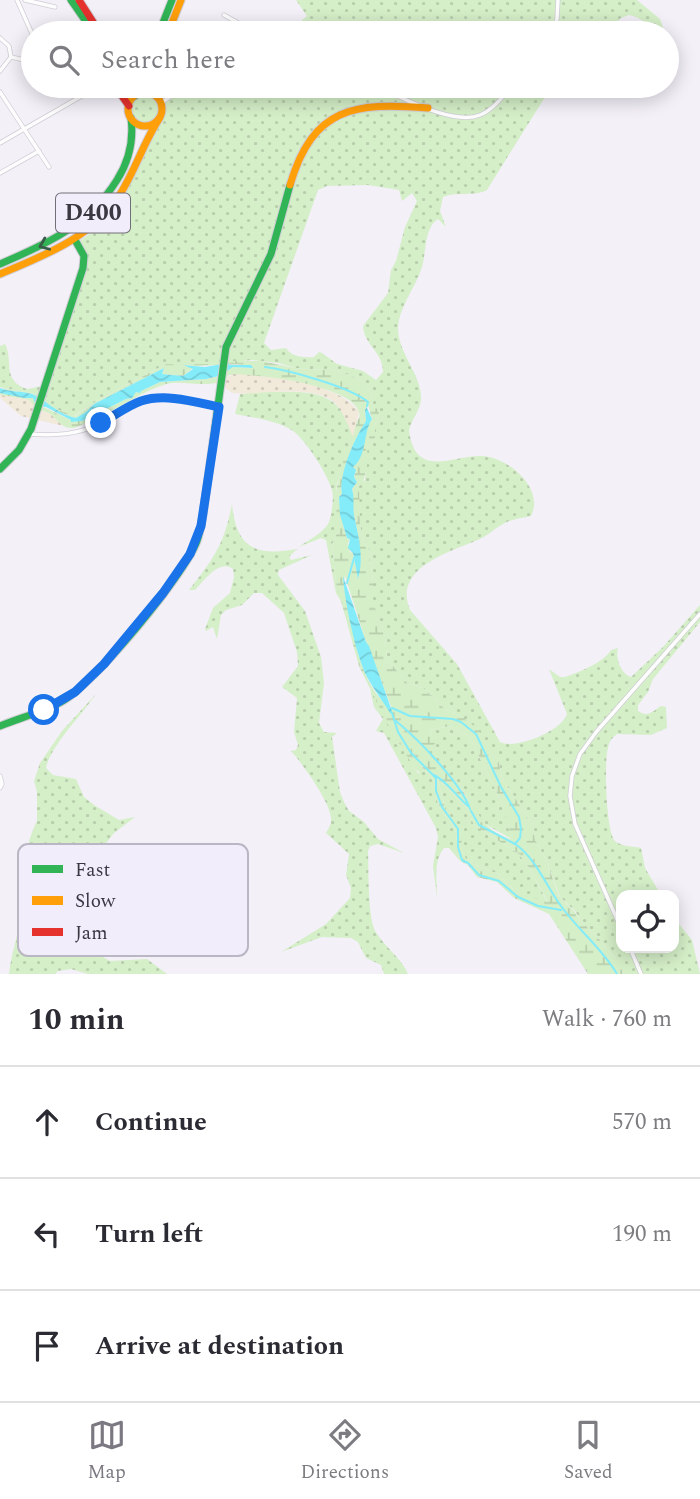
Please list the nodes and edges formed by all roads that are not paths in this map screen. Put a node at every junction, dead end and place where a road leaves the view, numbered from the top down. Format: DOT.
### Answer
graph roads {
  1 [pos="17,0"];
  2 [pos="25,0"];
  3 [pos="172,0"];
  4 [pos="181,0"];
  5 [pos="558,0"];
  6 [pos="79,2"];
  7 [pos="55,7"];
  8 [pos="225,15"];
  9 [pos="26,21"];
  10 [pos="88,21"];
  11 [pos="92,21"];
  12 [pos="164,21"];
  13 [pos="173,21"];
  14 [pos="234,21"];
  15 [pos="556,21"];
  16 [pos="0,38"];
  17 [pos="11,57"];
  18 [pos="21,59"];
  19 [pos="0,71"];
  20 [pos="0,92"];
  21 [pos="78,98"];
  22 [pos="123,98"];
  23 [pos="134,98"];
  24 [pos="155,98"];
  25 [pos="159,98"];
  26 [pos="165,98"];
  27 [pos="405,98"];
  28 [pos="501,98"];
  29 [pos="160,101"];
  30 [pos="129,106"];
  31 [pos="429,108"];
  32 [pos="131,118"];
  33 [pos="159,119"];
  34 [pos="25,129"];
  35 [pos="0,143"];
  36 [pos="39,151"];
  37 [pos="49,167"];
  38 [pos="0,173"];
  39 [pos="75,240"];
  40 [pos="0,264"];
  41 [pos="0,274"];
  42 [pos="219,407"];
  43 [pos="30,432"];
  44 [pos="0,469"];
  45 [pos="700,614"];
  46 [pos="0,726"];
  47 [pos="0,776"];
  48 [pos="0,788"];
  49 [pos="616,917"];
  50 [pos="632,953"];
  51 [pos="641,974"];
  1 -- 9 [label="street"];
  2 -- 7 [label="street"];
  3 -- 12 [label="main road"];
  4 -- 13 [label="main road"];
  5 -- 15 [label="street"];
  6 -- 10 [label="main road"];
  6 -- 11 [label="main road"];
  8 -- 14 [label="street"];
  16 -- 17 [label="street"];
  17 -- 18 [label="street"];
  17 -- 19 [label="street"];
  20 -- 34 [label="street"];
  21 -- 34 [label="street"];
  22 -- 30 [label="main road"];
  23 -- 30 [label="main road"];
  24 -- 29 [label="main road"];
  25 -- 29 [label="main road"];
  26 -- 29 [label="street"];
  27 -- 31 [label="street"];
  28 -- 31 [label="street"];
  29 -- 33 [label="main road"];
  30 -- 32 [label="main road"];
  31 -- 42 [label="main road"];
  32 -- 33 [label="main road"];
  32 -- 40 [label="main road, D400, one-way"];
  33 -- 39 [label="main road"];
  34 -- 35 [label="street"];
  34 -- 36 [label="street"];
  36 -- 37 [label="street"];
  36 -- 38 [label="street"];
  39 -- 41 [label="main road"];
  39 -- 43 [label="main road"];
  42 -- 43 [label="street"];
  42 -- 46 [label="main road"];
  43 -- 44 [label="main road"];
  45 -- 49 [label="street"];
  47 -- 48 [label="street"];
  50 -- 51 [label="street"];
}
